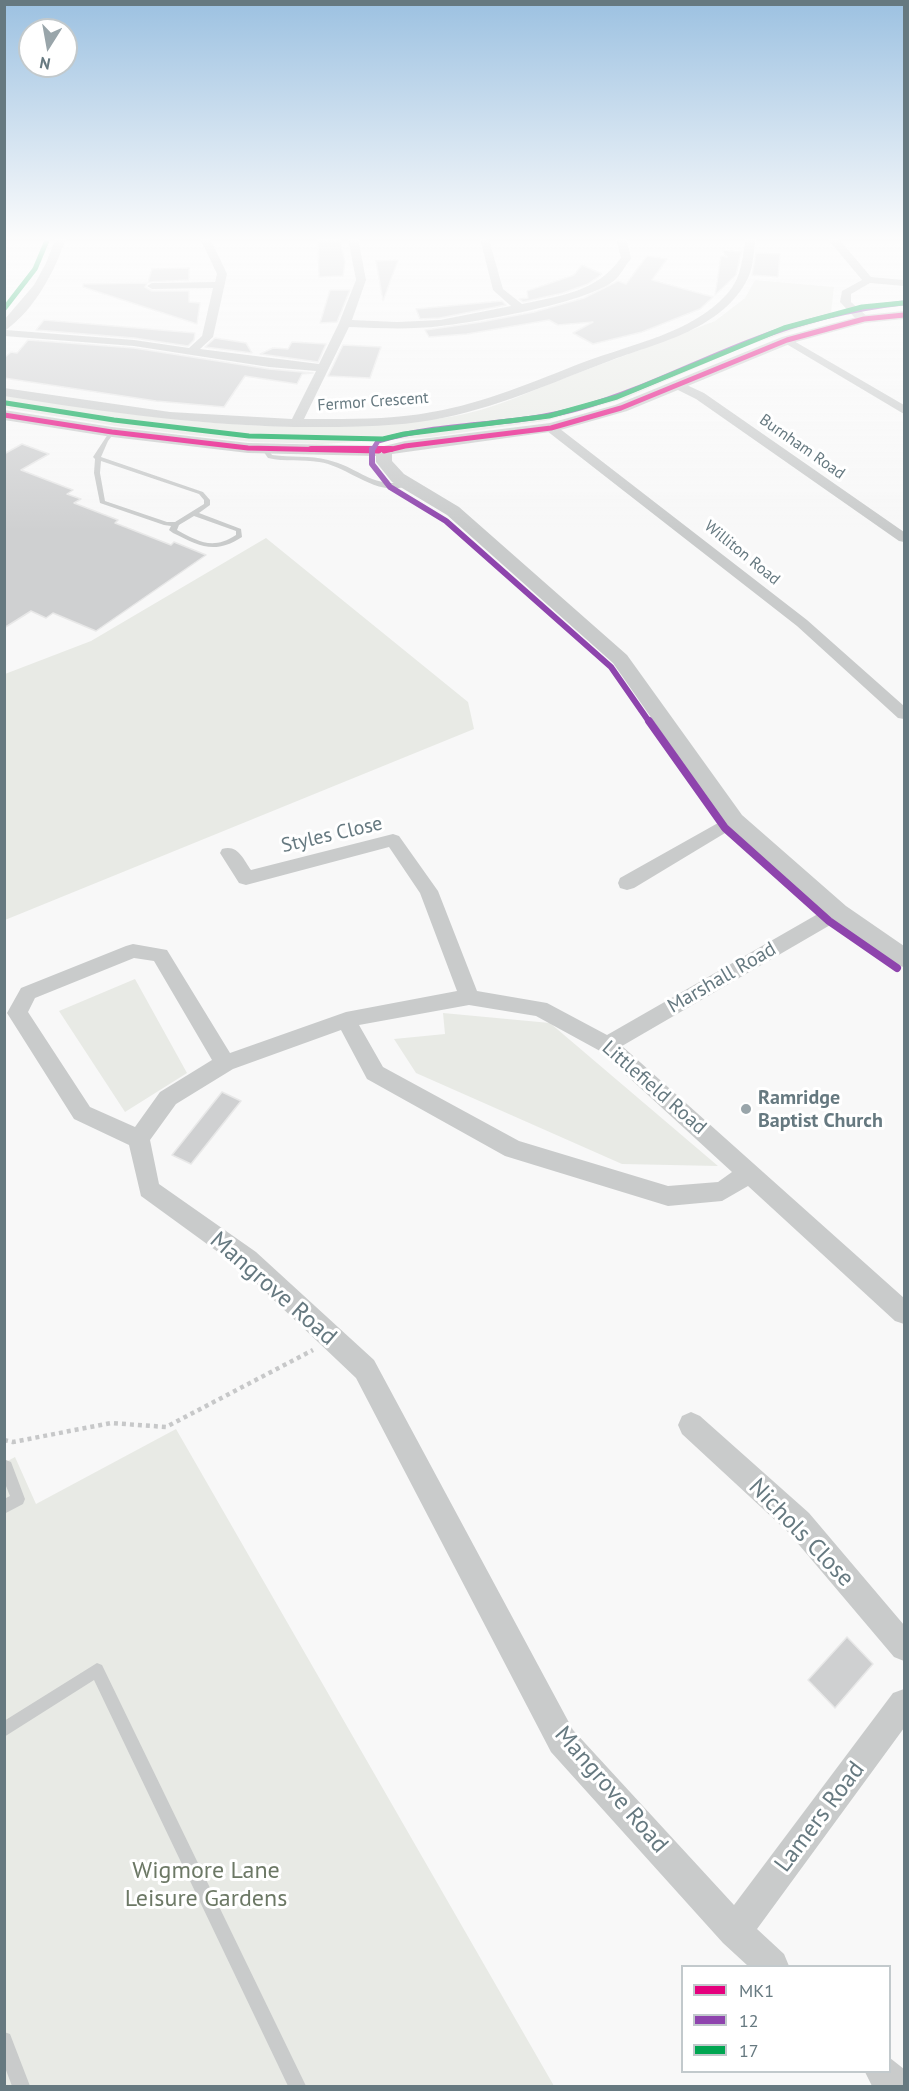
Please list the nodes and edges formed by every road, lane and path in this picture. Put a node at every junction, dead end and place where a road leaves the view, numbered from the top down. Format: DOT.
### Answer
graph roads {
  1 [pos="38,336"];
  2 [pos="207,336"];
  3 [pos="339,336"];
  4 [pos="666,336"];
  5 [pos="804,336"];
  6 [pos="787,340"];
  7 [pos="192,351"];
  8 [pos="323,368"];
  9 [pos="678,386"];
  10 [pos="4,392"];
  11 [pos="904,410"];
  12 [pos="4,415"];
  13 [pos="296,424"];
  14 [pos="551,428"];
  15 [pos="112,432"];
  16 [pos="264,448"];
  17 [pos="384,451"];
  18 [pos="96,458"];
  19 [pos="408,484"];
  20 [pos="193,513"];
  21 [pos="176,524"];
  22 [pos="904,538"];
  23 [pos="904,714"];
  24 [pos="734,820"];
  25 [pos="229,853"];
  26 [pos="627,883"];
  27 [pos="837,912"];
  28 [pos="904,958"];
  29 [pos="469,997"];
  30 [pos="346,1020"];
  31 [pos="607,1045"];
  32 [pos="225,1063"];
  33 [pos="139,1139"];
  34 [pos="750,1172"];
  35 [pos="904,1313"];
  36 [pos="332,1340"];
  37 [pos="691,1425"];
  38 [pos="4,1440"];
  39 [pos="6,1467"];
  40 [pos="4,1507"];
  41 [pos="904,1647"];
  42 [pos="904,1704"];
  43 [pos="4,1730"];
  44 [pos="735,1931"];
  45 [pos="771,1965"];
  46 [pos="4,2040"];
  47 [pos="883,2073"];
  48 [pos="21,2086"];
  49 [pos="297,2086"];
  50 [pos="897,2086"];
  1 -- 7 [label="street"];
  2 -- 7 [label="street"];
  3 -- 8 [label="street"];
  4 -- 13 [label="street, Fermor Crescent"];
  5 -- 6 [label="street"];
  6 -- 9 [label="street"];
  6 -- 11 [label="street"];
  7 -- 8 [label="street"];
  8 -- 13 [label="street"];
  9 -- 14 [label="street"];
  9 -- 22 [label="street, Burnham Road"];
  10 -- 13 [label="street, Fermor Crescent"];
  12 -- 15 [label="street"];
  14 -- 17 [label="street"];
  14 -- 23 [label="street, Williton Road"];
  15 -- 16 [label="street"];
  15 -- 18 [label="lane"];
  16 -- 17 [label="street"];
  16 -- 19 [label="lane"];
  17 -- 19 [label="street"];
  18 -- 20 [label="lane"];
  18 -- 21 [label="lane"];
  19 -- 24 [label="street"];
  20 -- 21 [label="lane"];
  20 -- 21 [label="lane"];
  24 -- 26 [label="street"];
  24 -- 27 [label="street"];
  25 -- 29 [label="street, Styles Close"];
  27 -- 28 [label="street"];
  27 -- 31 [label="street, Marshall Road"];
  29 -- 30 [label="street, Littlefield Road"];
  29 -- 31 [label="street, Littlefield Road"];
  30 -- 32 [label="street"];
  30 -- 34 [label="street"];
  31 -- 34 [label="street, Littlefield Road"];
  32 -- 33 [label="street"];
  32 -- 33 [label="street"];
  33 -- 36 [label="street, Mangrove Road"];
  34 -- 35 [label="street, Littlefield Road"];
  36 -- 38 [label="path"];
  36 -- 44 [label="street, Mangrove Road"];
  37 -- 41 [label="street, Nichols Close"];
  39 -- 40 [label="lane"];
  42 -- 44 [label="street, Lamers Road"];
  43 -- 49 [label="lane"];
  44 -- 45 [label="street, Mangrove Road"];
  46 -- 48 [label="lane"];
  47 -- 50 [label="street"];
}
